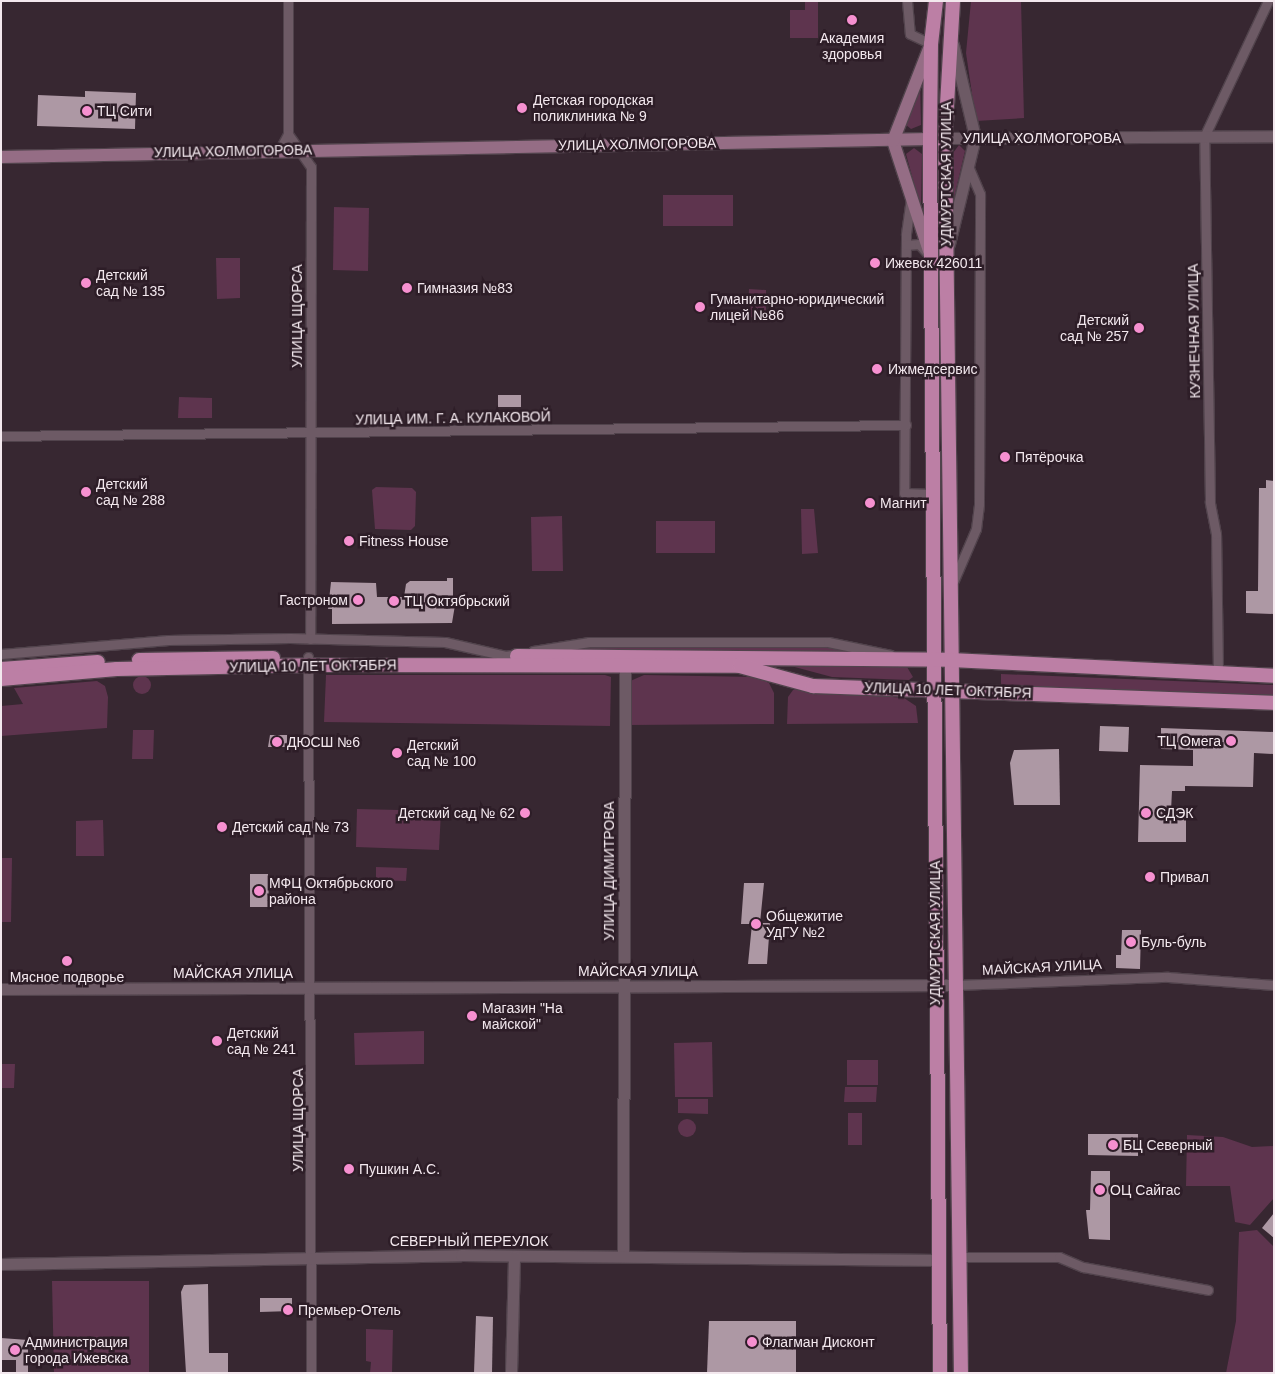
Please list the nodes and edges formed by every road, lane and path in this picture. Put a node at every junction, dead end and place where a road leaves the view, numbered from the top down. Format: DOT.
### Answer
graph roads {
  1 [pos="288,1"];
  2 [pos="907,1"];
  3 [pos="936,1"];
  4 [pos="953,1"];
  5 [pos="1268,1"];
  6 [pos="949,29"];
  7 [pos="931,44"];
  8 [pos="288,134"];
  9 [pos="1274,136"];
  10 [pos="975,137"];
  11 [pos="1204,137"];
  12 [pos="945,138"];
  13 [pos="930,139"];
  14 [pos="893,140"];
  15 [pos="314,148"];
  16 [pos="280,149"];
  17 [pos="301,149"];
  18 [pos="1,156"];
  19 [pos="968,166"];
  20 [pos="311,167"];
  21 [pos="911,198"];
  22 [pos="906,245"];
  23 [pos="947,255"];
  24 [pos="930,256"];
  25 [pos="906,425"];
  26 [pos="311,434"];
  27 [pos="1,436"];
  28 [pos="932,494"];
  29 [pos="950,587"];
  30 [pos="310,639"];
  31 [pos="1,654"];
  32 [pos="506,656"];
  33 [pos="913,660"];
  34 [pos="934,660"];
  35 [pos="951,660"];
  36 [pos="308,661"];
  37 [pos="625,661"];
  38 [pos="1,669"];
  39 [pos="1218,673"];
  40 [pos="1274,676"];
  41 [pos="1,679"];
  42 [pos="933,689"];
  43 [pos="952,690"];
  44 [pos="1274,703"];
  45 [pos="935,985"];
  46 [pos="955,985"];
  47 [pos="1274,985"];
  48 [pos="624,986"];
  49 [pos="311,987"];
  50 [pos="1,989"];
  51 [pos="956,1028"];
  52 [pos="936,1030"];
  53 [pos="514,1256"];
  54 [pos="623,1256"];
  55 [pos="312,1257"];
  56 [pos="960,1257"];
  57 [pos="938,1260"];
  58 [pos="1,1264"];
  59 [pos="1208,1290"];
  60 [pos="311,1373"];
  61 [pos="511,1373"];
  62 [pos="940,1373"];
  63 [pos="961,1373"];
  1 -- 8 [label="street"];
  2 -- 7 [label="street"];
  3 -- 7 [label="main road, УДМУРТСКАЯ УЛИЦА"];
  4 -- 6 [label="main road, УДМУРТСКАЯ УЛИЦА"];
  5 -- 11 [label="street, КУЗНЕЧНАЯ УЛИЦА"];
  6 -- 10 [label="street"];
  6 -- 12 [label="main road, УДМУРТСКАЯ УЛИЦА"];
  7 -- 13 [label="main road, УДМУРТСКАЯ УЛИЦА"];
  7 -- 14 [label="main road"];
  8 -- 16 [label="street"];
  8 -- 17 [label="street, УЛИЦА ЩОРСА"];
  9 -- 11 [label="street, УЛИЦА ХОЛМОГОРОВА"];
  10 -- 11 [label="street, УЛИЦА ХОЛМОГОРОВА"];
  10 -- 12 [label="street, УЛИЦА ХОЛМОГОРОВА"];
  10 -- 19 [label="street"];
  11 -- 39 [label="street, КУЗНЕЧНАЯ УЛИЦА"];
  12 -- 13 [label="main road, УЛИЦА ХОЛМОГОРОВА"];
  12 -- 23 [label="main road, УДМУРТСКАЯ УЛИЦА"];
  13 -- 14 [label="main road, УЛИЦА ХОЛМОГОРОВА"];
  13 -- 24 [label="main road, УДМУРТСКАЯ УЛИЦА"];
  14 -- 15 [label="main road, УЛИЦА ХОЛМОГОРОВА"];
  14 -- 21 [label="main road"];
  15 -- 17 [label="main road, УЛИЦА ХОЛМОГОРОВА"];
  15 -- 20 [label="street"];
  16 -- 17 [label="main road, УЛИЦА ХОЛМОГОРОВА"];
  16 -- 18 [label="main road, УЛИЦА ХОЛМОГОРОВА"];
  17 -- 20 [label="street, УЛИЦА ЩОРСА"];
  19 -- 23 [label="street"];
  19 -- 29 [label="street, УДМУРТСКАЯ УЛИЦА"];
  20 -- 26 [label="street, УЛИЦА ЩОРСА"];
  21 -- 22 [label="street"];
  21 -- 24 [label="main road"];
  22 -- 24 [label="street"];
  22 -- 25 [label="street"];
  23 -- 29 [label="main road, УДМУРТСКАЯ УЛИЦА"];
  24 -- 28 [label="main road, УДМУРТСКАЯ УЛИЦА"];
  25 -- 26 [label="street, УЛИЦА ИМ. Г. А. КУЛАКОВОЙ"];
  25 -- 28 [label="street"];
  26 -- 27 [label="street, УЛИЦА ИМ. Г. А. КУЛАКОВОЙ"];
  26 -- 30 [label="street, УЛИЦА ЩОРСА"];
  28 -- 34 [label="main road, УДМУРТСКАЯ УЛИЦА"];
  29 -- 35 [label="main road, УДМУРТСКАЯ УЛИЦА"];
  30 -- 31 [label="street, УЛИЦА 10 ЛЕТ ОКТЯБРЯ"];
  30 -- 32 [label="street, УЛИЦА 10 ЛЕТ ОКТЯБРЯ"];
  32 -- 33 [label="street, УЛИЦА 10 ЛЕТ ОКТЯБРЯ"];
  32 -- 36 [label="main road, УЛИЦА 10 ЛЕТ ОКТЯБРЯ"];
  32 -- 37 [label="main road, УЛИЦА 10 ЛЕТ ОКТЯБРЯ"];
  33 -- 34 [label="main road, УЛИЦА 10 ЛЕТ ОКТЯБРЯ"];
  33 -- 37 [label="main road, УЛИЦА 10 ЛЕТ ОКТЯБРЯ"];
  34 -- 35 [label="main road, УЛИЦА 10 ЛЕТ ОКТЯБРЯ"];
  34 -- 42 [label="main road, УДМУРТСКАЯ УЛИЦА"];
  35 -- 39 [label="main road, УЛИЦА 10 ЛЕТ ОКТЯБРЯ"];
  35 -- 43 [label="main road, УДМУРТСКАЯ УЛИЦА"];
  36 -- 37 [label="main road, УЛИЦА 10 ЛЕТ ОКТЯБРЯ"];
  36 -- 38 [label="main road, УЛИЦА 10 ЛЕТ ОКТЯБРЯ"];
  36 -- 41 [label="main road, УЛИЦА 10 ЛЕТ ОКТЯБРЯ"];
  36 -- 49 [label="street, УЛИЦА ЩОРСА"];
  37 -- 42 [label="main road, УЛИЦА 10 ЛЕТ ОКТЯБРЯ"];
  37 -- 48 [label="street, УЛИЦА ДИМИТРОВА"];
  39 -- 40 [label="main road, УЛИЦА 10 ЛЕТ ОКТЯБРЯ"];
  42 -- 43 [label="main road, УЛИЦА 10 ЛЕТ ОКТЯБРЯ"];
  42 -- 45 [label="main road, УДМУРТСКАЯ УЛИЦА"];
  43 -- 44 [label="main road, УЛИЦА 10 ЛЕТ ОКТЯБРЯ"];
  43 -- 46 [label="main road, УДМУРТСКАЯ УЛИЦА"];
  45 -- 46 [label="street, МАЙСКАЯ УЛИЦА"];
  45 -- 48 [label="street, МАЙСКАЯ УЛИЦА"];
  45 -- 52 [label="main road, УДМУРТСКАЯ УЛИЦА"];
  46 -- 47 [label="street, МАЙСКАЯ УЛИЦА"];
  46 -- 51 [label="main road, УДМУРТСКАЯ УЛИЦА"];
  48 -- 49 [label="street, МАЙСКАЯ УЛИЦА"];
  48 -- 54 [label="street, УЛИЦА ДИМИТРОВА"];
  49 -- 50 [label="street, МАЙСКАЯ УЛИЦА"];
  49 -- 55 [label="street, УЛИЦА ЩОРСА"];
  51 -- 52 [label="main road"];
  51 -- 56 [label="main road, УДМУРТСКАЯ УЛИЦА"];
  52 -- 57 [label="main road, УДМУРТСКАЯ УЛИЦА"];
  53 -- 54 [label="street, СЕВЕРНЫЙ ПЕРЕУЛОК"];
  53 -- 55 [label="street, СЕВЕРНЫЙ ПЕРЕУЛОК"];
  53 -- 61 [label="street"];
  54 -- 57 [label="street, СЕВЕРНЫЙ ПЕРЕУЛОК"];
  55 -- 58 [label="street, СЕВЕРНЫЙ ПЕРЕУЛОК"];
  55 -- 60 [label="street, УЛИЦА ЩОРСА"];
  56 -- 59 [label="street"];
  56 -- 63 [label="main road, УДМУРТСКАЯ УЛИЦА"];
  57 -- 62 [label="main road, УДМУРТСКАЯ УЛИЦА"];
}
